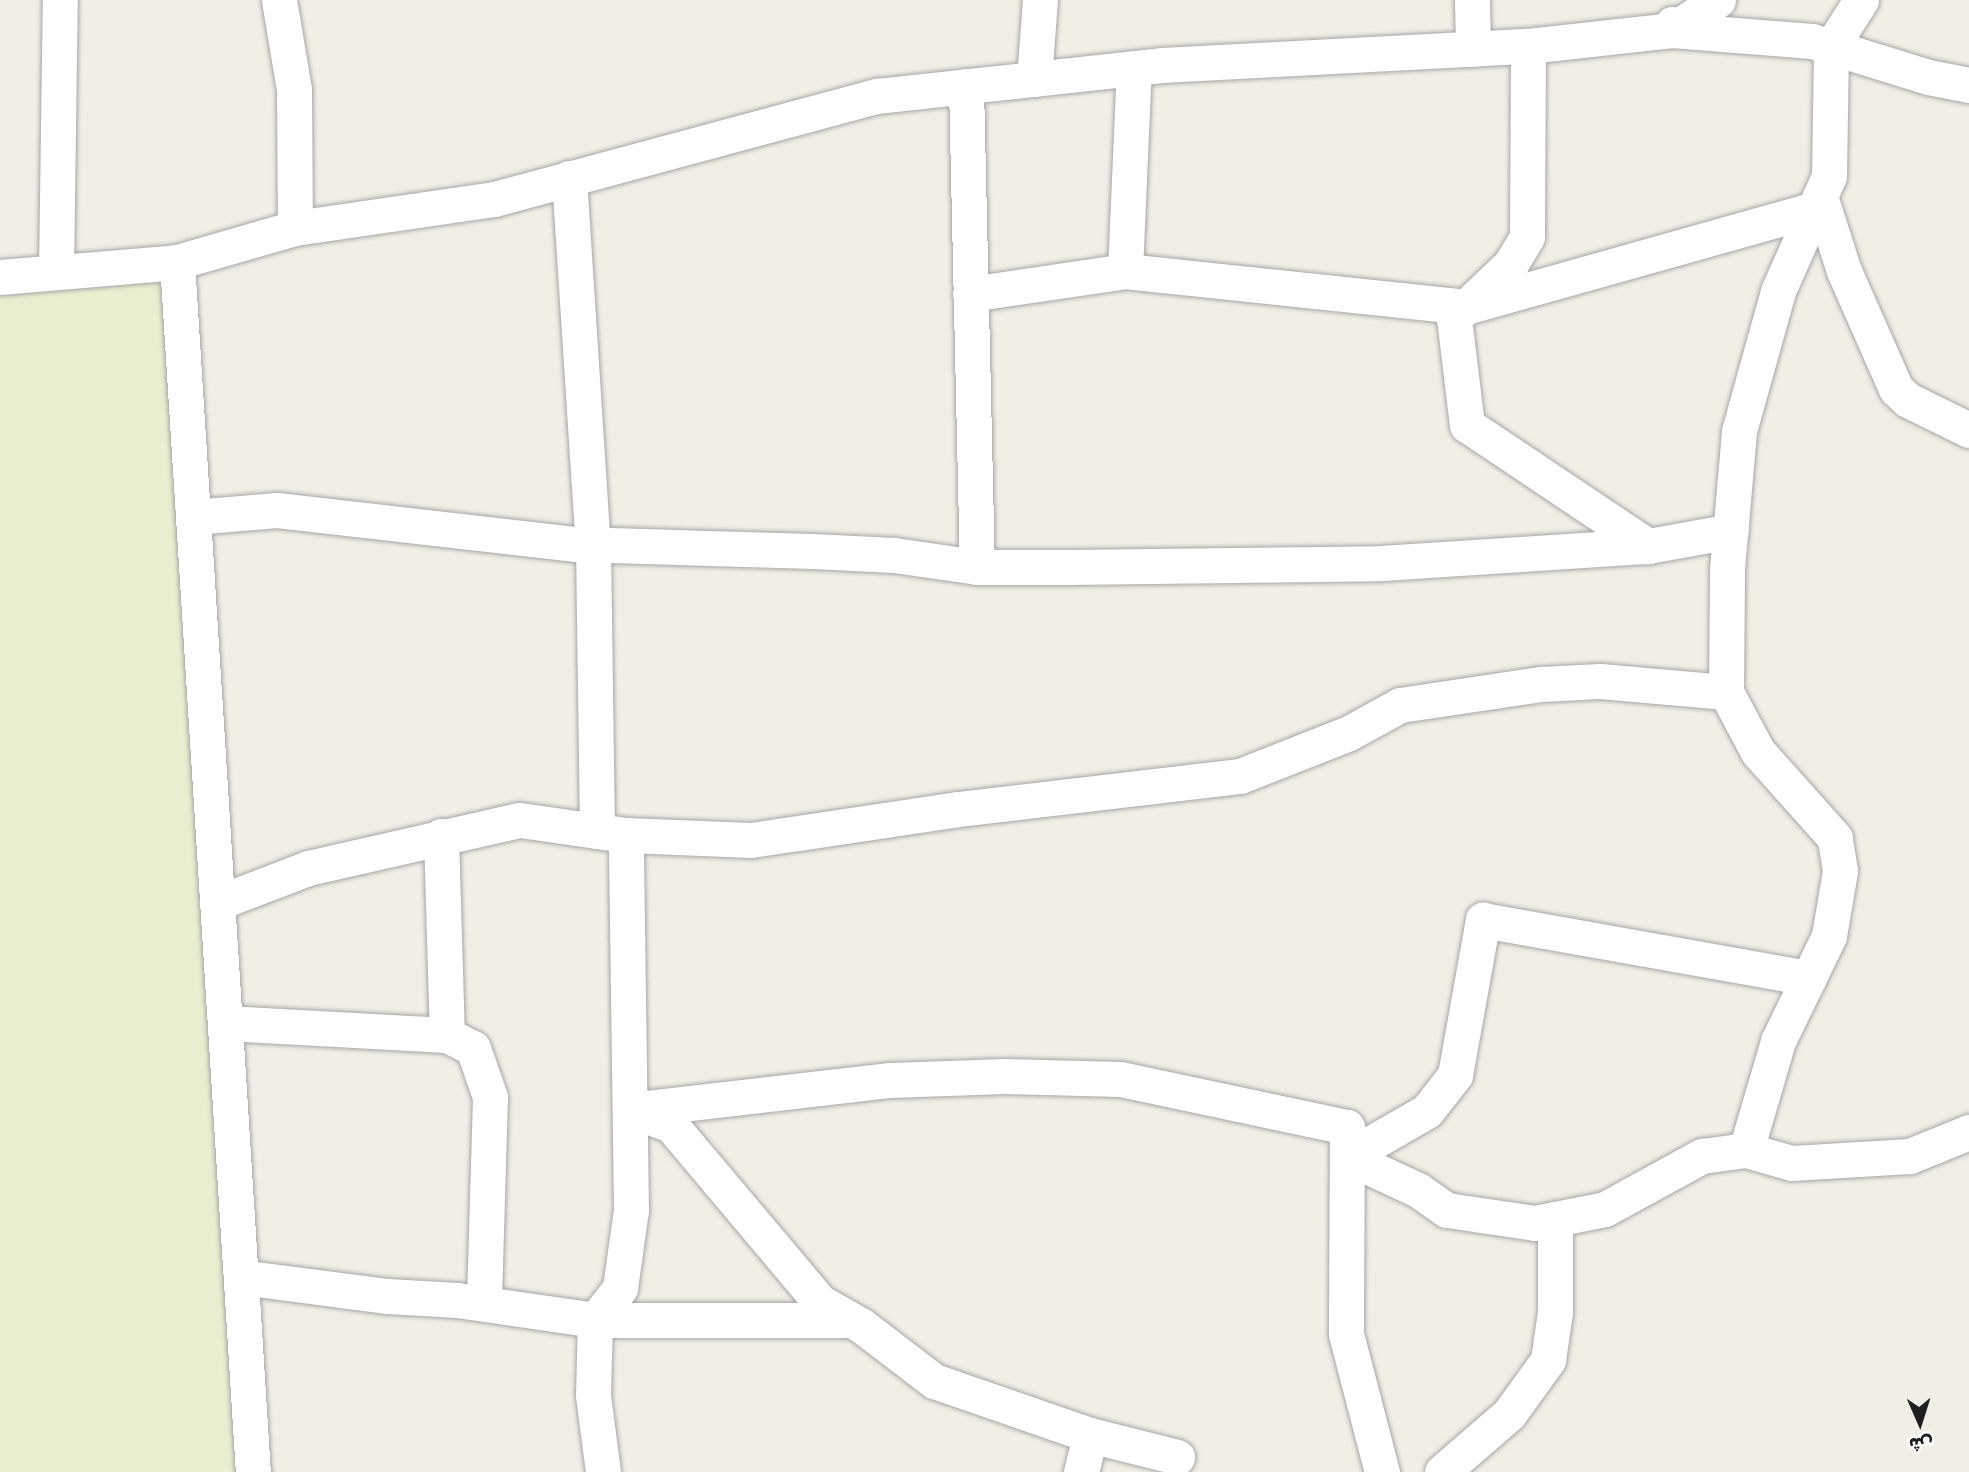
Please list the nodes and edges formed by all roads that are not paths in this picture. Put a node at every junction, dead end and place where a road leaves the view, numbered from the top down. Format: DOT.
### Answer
graph roads {
  1 [pos="60,0"];
  2 [pos="279,0"];
  3 [pos="1041,0"];
  4 [pos="1472,0"];
  5 [pos="1718,0"];
  6 [pos="1861,0"];
  7 [pos="1673,15"];
  8 [pos="1528,46"];
  9 [pos="1831,47"];
  10 [pos="1473,49"];
  11 [pos="1133,68"];
  12 [pos="1034,79"];
  13 [pos="1969,85"];
  14 [pos="966,86"];
  15 [pos="569,178"];
  16 [pos="1817,202"];
  17 [pos="295,228"];
  18 [pos="177,262"];
  19 [pos="1125,271"];
  20 [pos="56,272"];
  21 [pos="0,277"];
  22 [pos="970,294"];
  23 [pos="1466,307"];
  24 [pos="1969,430"];
  25 [pos="193,517"];
  26 [pos="1731,531"];
  27 [pos="593,545"];
  28 [pos="1648,546"];
  29 [pos="976,566"];
  30 [pos="1726,692"];
  31 [pos="611,833"];
  32 [pos="441,836"];
  33 [pos="217,903"];
  34 [pos="1809,978"];
  35 [pos="225,1023"];
  36 [pos="447,1035"];
  37 [pos="630,1110"];
  38 [pos="1969,1132"];
  39 [pos="1746,1150"];
  40 [pos="1347,1157"];
  41 [pos="1555,1219"];
  42 [pos="241,1277"];
  43 [pos="484,1303"];
  44 [pos="595,1320"];
  45 [pos="851,1320"];
  46 [pos="1090,1435"];
  47 [pos="1177,1457"];
  48 [pos="253,1472"];
  49 [pos="603,1472"];
  50 [pos="1081,1472"];
  51 [pos="1382,1472"];
  52 [pos="1442,1472"];
  1 -- 20 [label="street"];
  2 -- 17 [label="street"];
  3 -- 12 [label="street"];
  4 -- 10 [label="street"];
  5 -- 7 [label="street"];
  6 -- 9 [label="street"];
  7 -- 8 [label="street"];
  7 -- 9 [label="street"];
  8 -- 10 [label="street"];
  8 -- 23 [label="street"];
  9 -- 13 [label="street"];
  9 -- 16 [label="street"];
  10 -- 11 [label="street"];
  11 -- 12 [label="street"];
  11 -- 19 [label="street"];
  12 -- 14 [label="street"];
  14 -- 15 [label="street"];
  14 -- 22 [label="street"];
  15 -- 17 [label="street"];
  15 -- 27 [label="street"];
  16 -- 23 [label="street"];
  16 -- 24 [label="street"];
  16 -- 26 [label="street"];
  17 -- 18 [label="street"];
  18 -- 20 [label="street"];
  18 -- 25 [label="street"];
  19 -- 22 [label="street"];
  19 -- 23 [label="street"];
  20 -- 21 [label="street"];
  22 -- 29 [label="street"];
  23 -- 28 [label="street"];
  25 -- 27 [label="street"];
  25 -- 33 [label="street"];
  26 -- 28 [label="street"];
  26 -- 30 [label="street"];
  27 -- 29 [label="street"];
  27 -- 31 [label="street"];
  28 -- 29 [label="street"];
  30 -- 31 [label="street"];
  30 -- 34 [label="street"];
  31 -- 32 [label="street"];
  31 -- 37 [label="street"];
  32 -- 33 [label="street"];
  32 -- 36 [label="street"];
  33 -- 35 [label="street"];
  34 -- 39 [label="street"];
  34 -- 40 [label="street"];
  35 -- 36 [label="street"];
  35 -- 42 [label="street"];
  36 -- 43 [label="street"];
  37 -- 40 [label="street"];
  37 -- 44 [label="street"];
  37 -- 45 [label="street"];
  38 -- 39 [label="street"];
  39 -- 41 [label="street"];
  40 -- 41 [label="street"];
  40 -- 51 [label="street"];
  41 -- 52 [label="street"];
  42 -- 43 [label="street"];
  42 -- 48 [label="street"];
  43 -- 44 [label="street"];
  44 -- 45 [label="street"];
  44 -- 49 [label="street"];
  45 -- 46 [label="street"];
  46 -- 47 [label="street"];
  46 -- 50 [label="street"];
}
